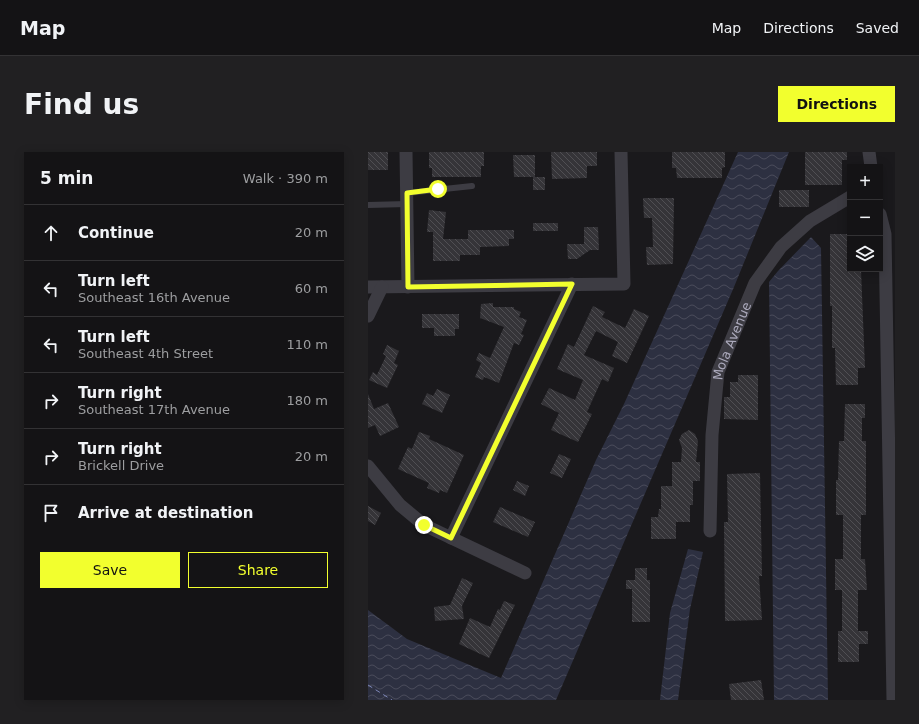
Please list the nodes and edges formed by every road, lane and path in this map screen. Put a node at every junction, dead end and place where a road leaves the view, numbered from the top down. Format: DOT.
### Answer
graph roads {
  1 [pos="406,152"];
  2 [pos="621,152"];
  3 [pos="869,152"];
  4 [pos="871,164"];
  5 [pos="472,186"];
  6 [pos="407,198"];
  7 [pos="847,198"];
  8 [pos="368,205"];
  9 [pos="883,226"];
  10 [pos="572,284"];
  11 [pos="368,287"];
  12 [pos="382,287"];
  13 [pos="408,287"];
  14 [pos="368,316"];
  15 [pos="368,466"];
  16 [pos="710,532"];
  17 [pos="451,538"];
  18 [pos="525,573"];
  19 [pos="893,700"];
  1 -- 6 [label="street"];
  2 -- 10 [label="street"];
  3 -- 4 [label="street"];
  5 -- 6 [label="lane"];
  6 -- 8 [label="lane"];
  6 -- 13 [label="street"];
  7 -- 16 [label="street, Mola Avenue"];
  9 -- 19 [label="street"];
  10 -- 13 [label="street"];
  10 -- 17 [label="street"];
  11 -- 12 [label="street"];
  12 -- 13 [label="street"];
  12 -- 14 [label="street"];
  15 -- 17 [label="street"];
  17 -- 18 [label="street"];
}
